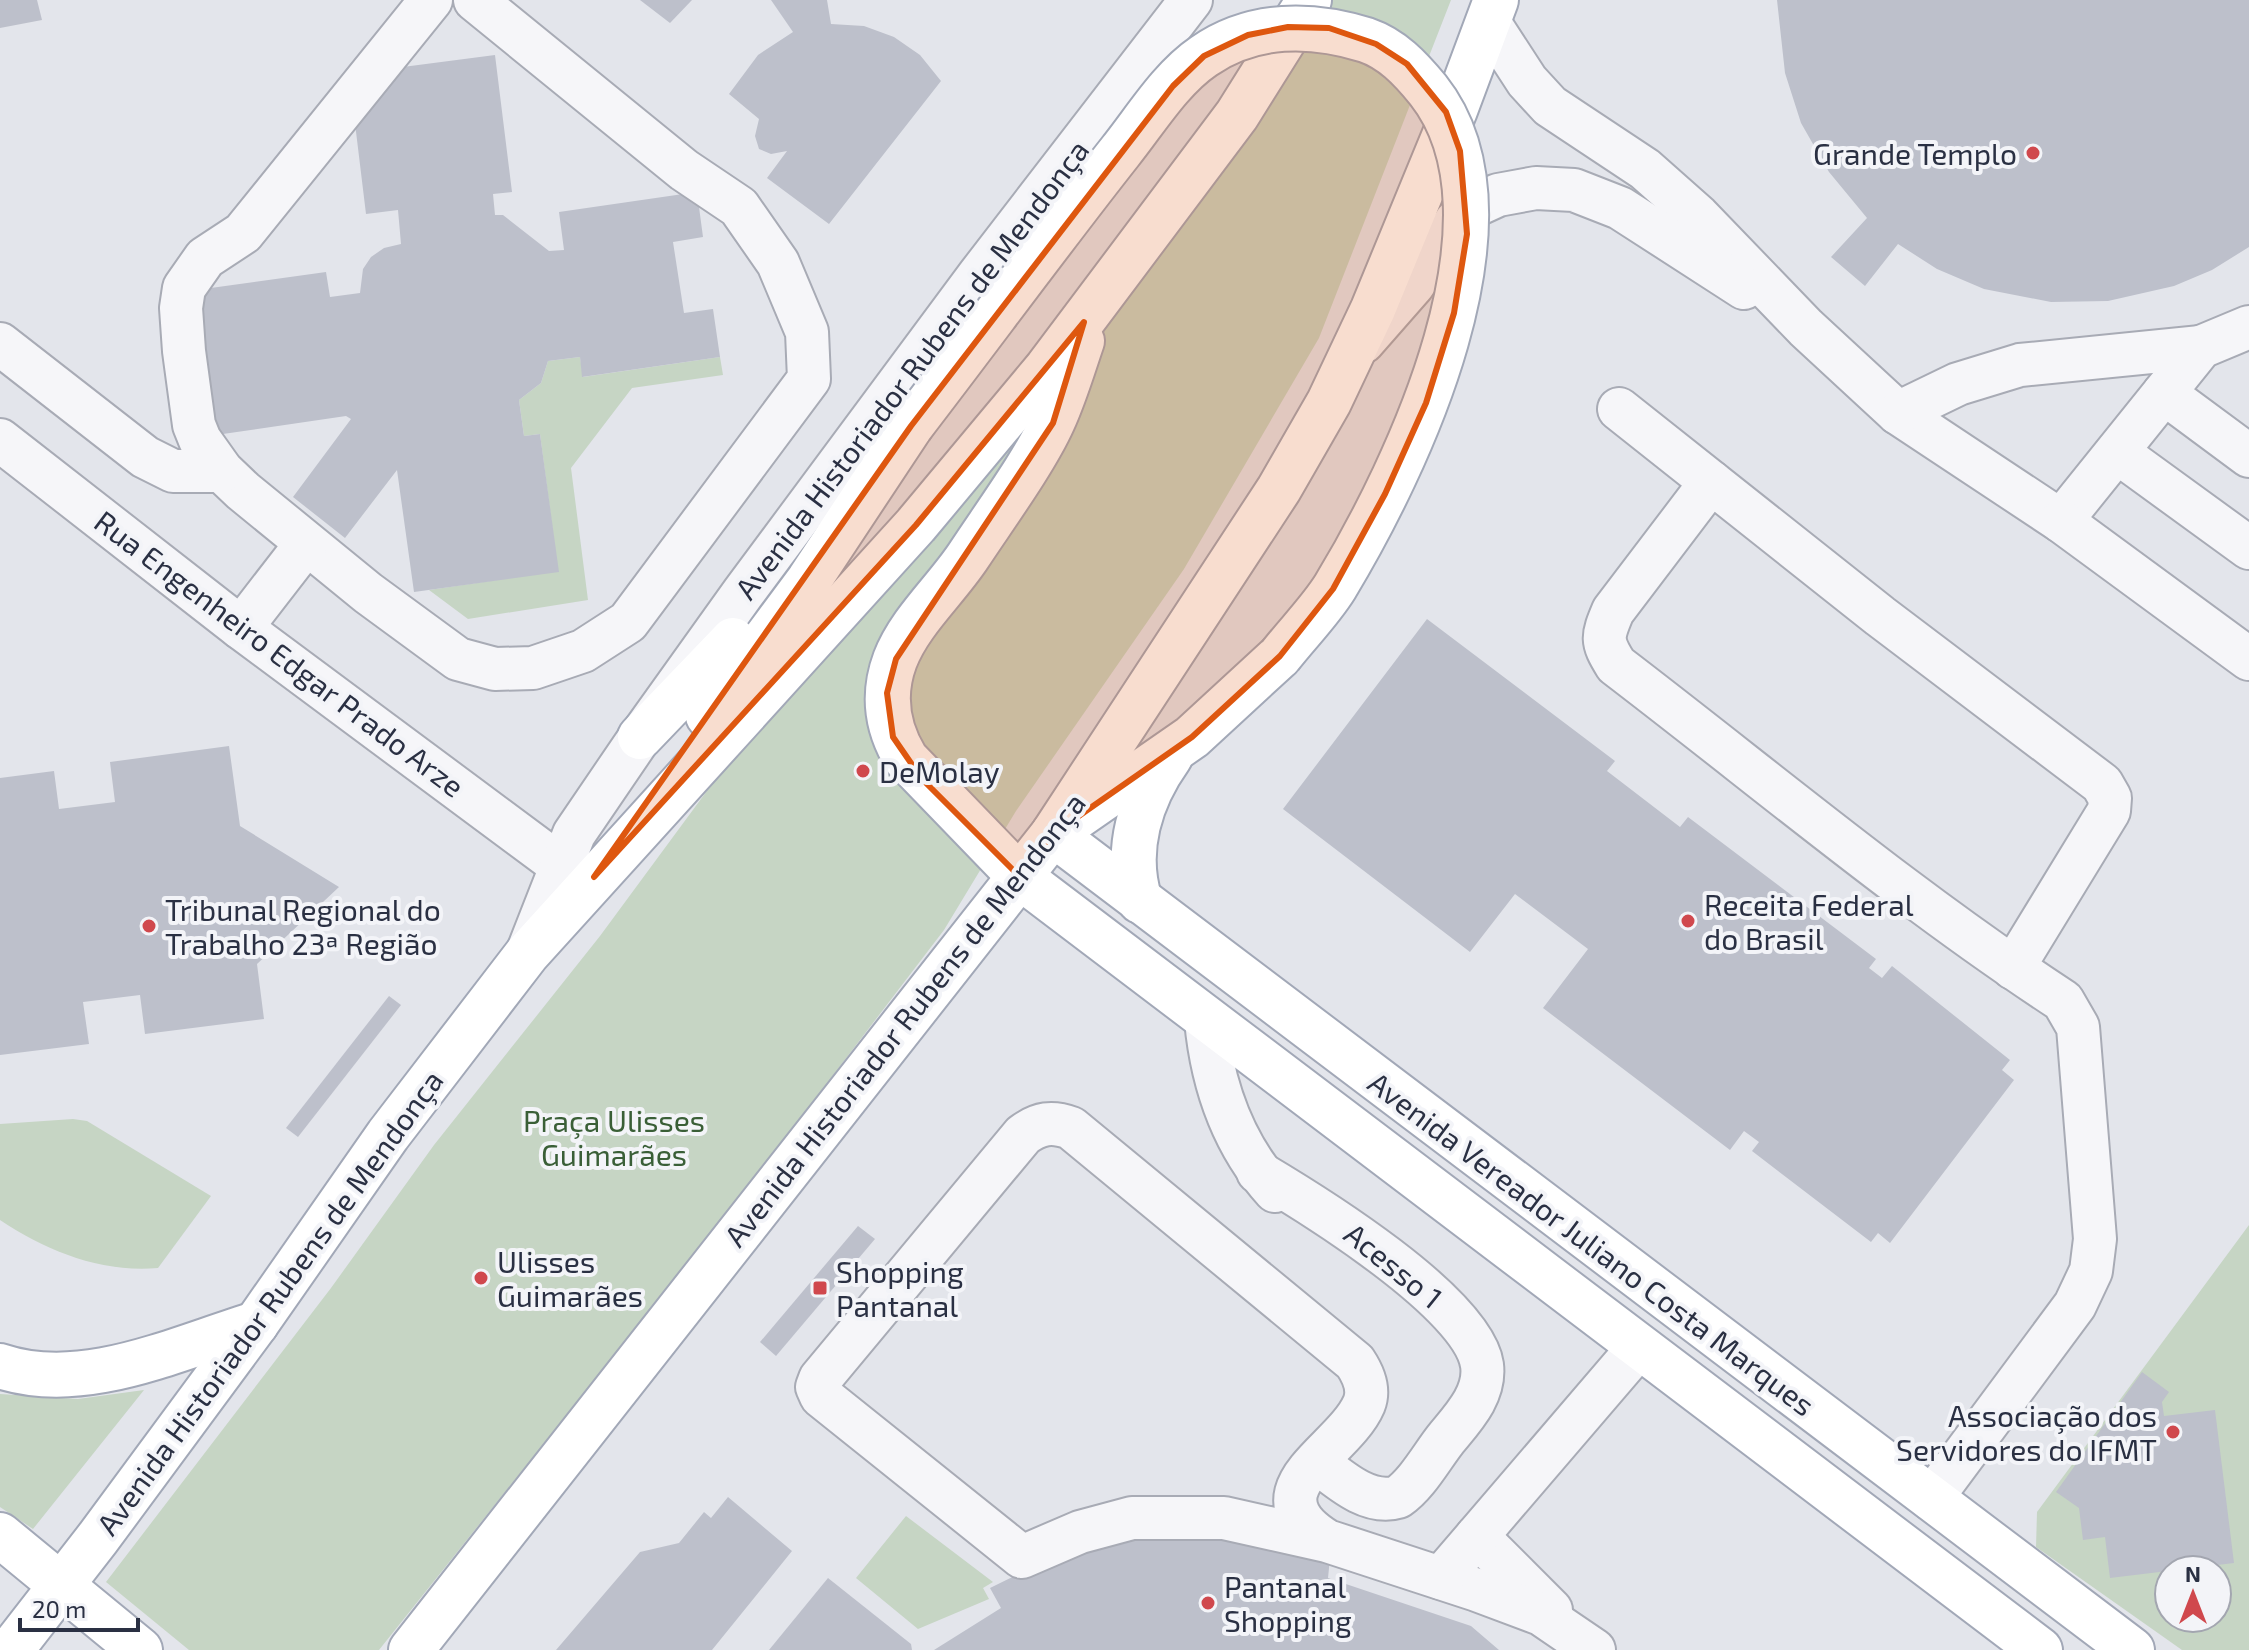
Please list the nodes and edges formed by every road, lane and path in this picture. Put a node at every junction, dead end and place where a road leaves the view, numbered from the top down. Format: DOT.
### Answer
graph roads {
  1 [pos="431,0"];
  2 [pos="475,0"];
  3 [pos="1191,0"];
  4 [pos="1309,0"];
  5 [pos="1492,11"];
  6 [pos="1281,20"];
  7 [pos="1097,301"];
  8 [pos="1806,328"];
  9 [pos="2232,342"];
  10 [pos="0,344"];
  11 [pos="1350,358"];
  12 [pos="2164,393"];
  13 [pos="1619,409"];
  14 [pos="1898,413"];
  15 [pos="911,426"];
  16 [pos="0,440"];
  17 [pos="2117,452"];
  18 [pos="2249,456"];
  19 [pos="222,471"];
  20 [pos="1711,482"];
  21 [pos="2061,521"];
  22 [pos="306,544"];
  23 [pos="2249,548"];
  24 [pos="241,628"];
  25 [pos="2249,659"];
  26 [pos="640,737"];
  27 [pos="1177,748"];
  28 [pos="1053,834"];
  29 [pos="577,871"];
  30 [pos="1020,877"];
  31 [pos="1140,901"];
  32 [pos="2013,968"];
  33 [pos="1206,1020"];
  34 [pos="256,1324"];
  35 [pos="1639,1347"];
  36 [pos="0,1366"];
  37 [pos="1317,1462"];
  38 [pos="1931,1499"];
  39 [pos="0,1535"];
  40 [pos="1477,1536"];
  41 [pos="1327,1541"];
  42 [pos="1441,1578"];
  43 [pos="59,1585"];
  44 [pos="1588,1646"];
  45 [pos="11,1650"];
  46 [pos="140,1650"];
  47 [pos="411,1650"];
  48 [pos="2040,1650"];
  49 [pos="2132,1650"];
  1 -- 19 [label="street"];
  2 -- 22 [label="street"];
  3 -- 26 [label="street, Avenida Historiador Rubens de Mendonça"];
  4 -- 6 [label="main road, Avenida Historiador Rubens de Mendonça"];
  5 -- 8 [label="street"];
  5 -- 11 [label="main road, Avenida Historiador Rubens de Mendonça"];
  6 -- 7 [label="main road, Avenida Historiador Rubens de Mendonça"];
  7 -- 29 [label="main road, Avenida Historiador Rubens de Mendonça"];
  7 -- 30 [label="main road, Avenida Vereador Juliano Costa Marques"];
  8 -- 11 [label="street"];
  8 -- 14 [label="street"];
  9 -- 12 [label="street"];
  9 -- 14 [label="street"];
  10 -- 19 [label="street"];
  11 -- 28 [label="main road, Avenida Historiador Rubens de Mendonça"];
  12 -- 17 [label="street"];
  12 -- 18 [label="street"];
  13 -- 20 [label="street"];
  14 -- 21 [label="street"];
  15 -- 26 [label="main road"];
  15 -- 27 [label="main road, bridge"];
  15 -- 29 [label="main road"];
  16 -- 24 [label="street, Rua Engenheiro Edgar Prado Arze"];
  17 -- 21 [label="street"];
  17 -- 23 [label="street"];
  19 -- 22 [label="street"];
  20 -- 32 [label="street"];
  20 -- 32 [label="street"];
  21 -- 25 [label="street"];
  22 -- 24 [label="street"];
  24 -- 29 [label="street, Rua Engenheiro Edgar Prado Arze"];
  26 -- 29 [label="street, Avenida Historiador Rubens de Mendonça"];
  27 -- 28 [label="main road"];
  27 -- 31 [label="main road"];
  28 -- 30 [label="main road, Avenida Historiador Rubens de Mendonça"];
  28 -- 31 [label="main road, Avenida Vereador Juliano Costa Marques"];
  29 -- 34 [label="main road, Avenida Historiador Rubens de Mendonça"];
  30 -- 33 [label="main road, Avenida Vereador Juliano Costa Marques"];
  30 -- 47 [label="main road, Avenida Historiador Rubens de Mendonça"];
  31 -- 38 [label="main road, Avenida Vereador Juliano Costa Marques"];
  32 -- 38 [label="street"];
  33 -- 35 [label="main road, Avenida Vereador Juliano Costa Marques"];
  33 -- 37 [label="street, Acesso 1"];
  34 -- 36 [label="main road"];
  34 -- 43 [label="main road, Avenida Historiador Rubens de Mendonça"];
  35 -- 40 [label="street"];
  35 -- 48 [label="main road, Avenida Vereador Juliano Costa Marques"];
  37 -- 41 [label="street"];
  37 -- 41 [label="street"];
  38 -- 49 [label="main road, Avenida Vereador Juliano Costa Marques"];
  39 -- 43 [label="main road"];
  40 -- 42 [label="street"];
  40 -- 44 [label="street"];
  41 -- 42 [label="street"];
  42 -- 44 [label="street"];
  43 -- 45 [label="main road, Avenida Historiador Rubens de Mendonça"];
  43 -- 46 [label="main road"];
}
